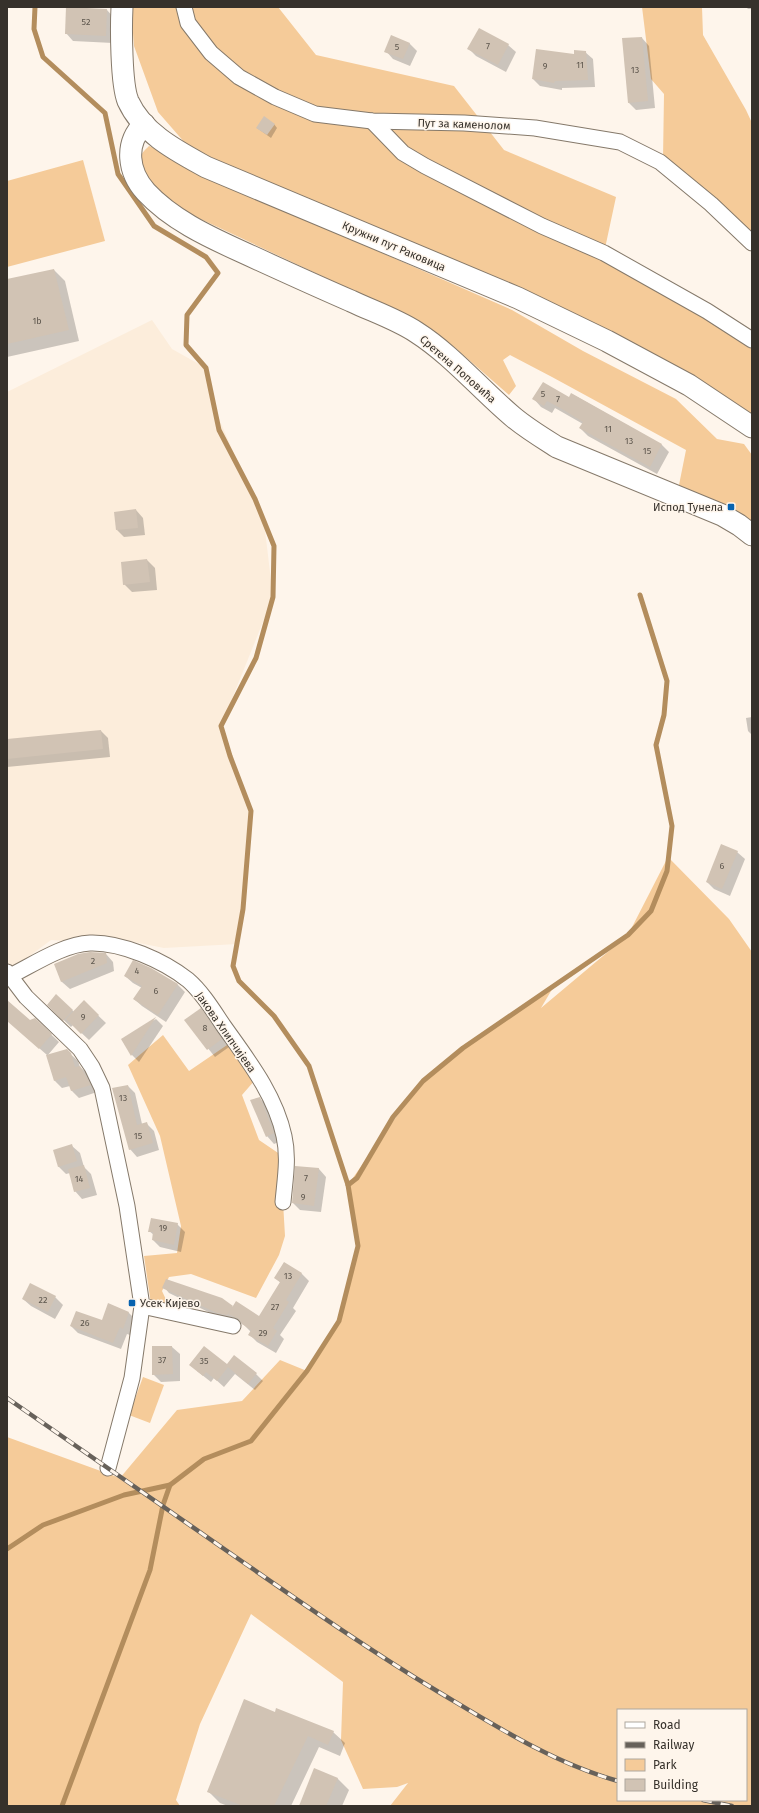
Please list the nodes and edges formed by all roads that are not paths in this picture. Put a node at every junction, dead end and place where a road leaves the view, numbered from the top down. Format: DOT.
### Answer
graph roads {
  1 [pos="122,7"];
  2 [pos="184,7"];
  3 [pos="372,121"];
  4 [pos="144,124"];
  5 [pos="752,243"];
  6 [pos="752,340"];
  7 [pos="752,427"];
  8 [pos="752,535"];
  9 [pos="8,974"];
  10 [pos="283,1202"];
  11 [pos="142,1306"];
  12 [pos="233,1326"];
  13 [pos="108,1468"];
  1 -- 4 [label="main road, Кружни пут Раковица"];
  2 -- 3 [label="street, Пут за каменолом"];
  3 -- 5 [label="street, Пут за каменолом"];
  3 -- 6 [label="street"];
  4 -- 7 [label="main road, Кружни пут Раковица"];
  4 -- 8 [label="main road, Сретена Поповића"];
  9 -- 10 [label="street, Јакова Хлипчијева"];
  9 -- 11 [label="street"];
  11 -- 12 [label="street"];
  11 -- 13 [label="street"];
}
